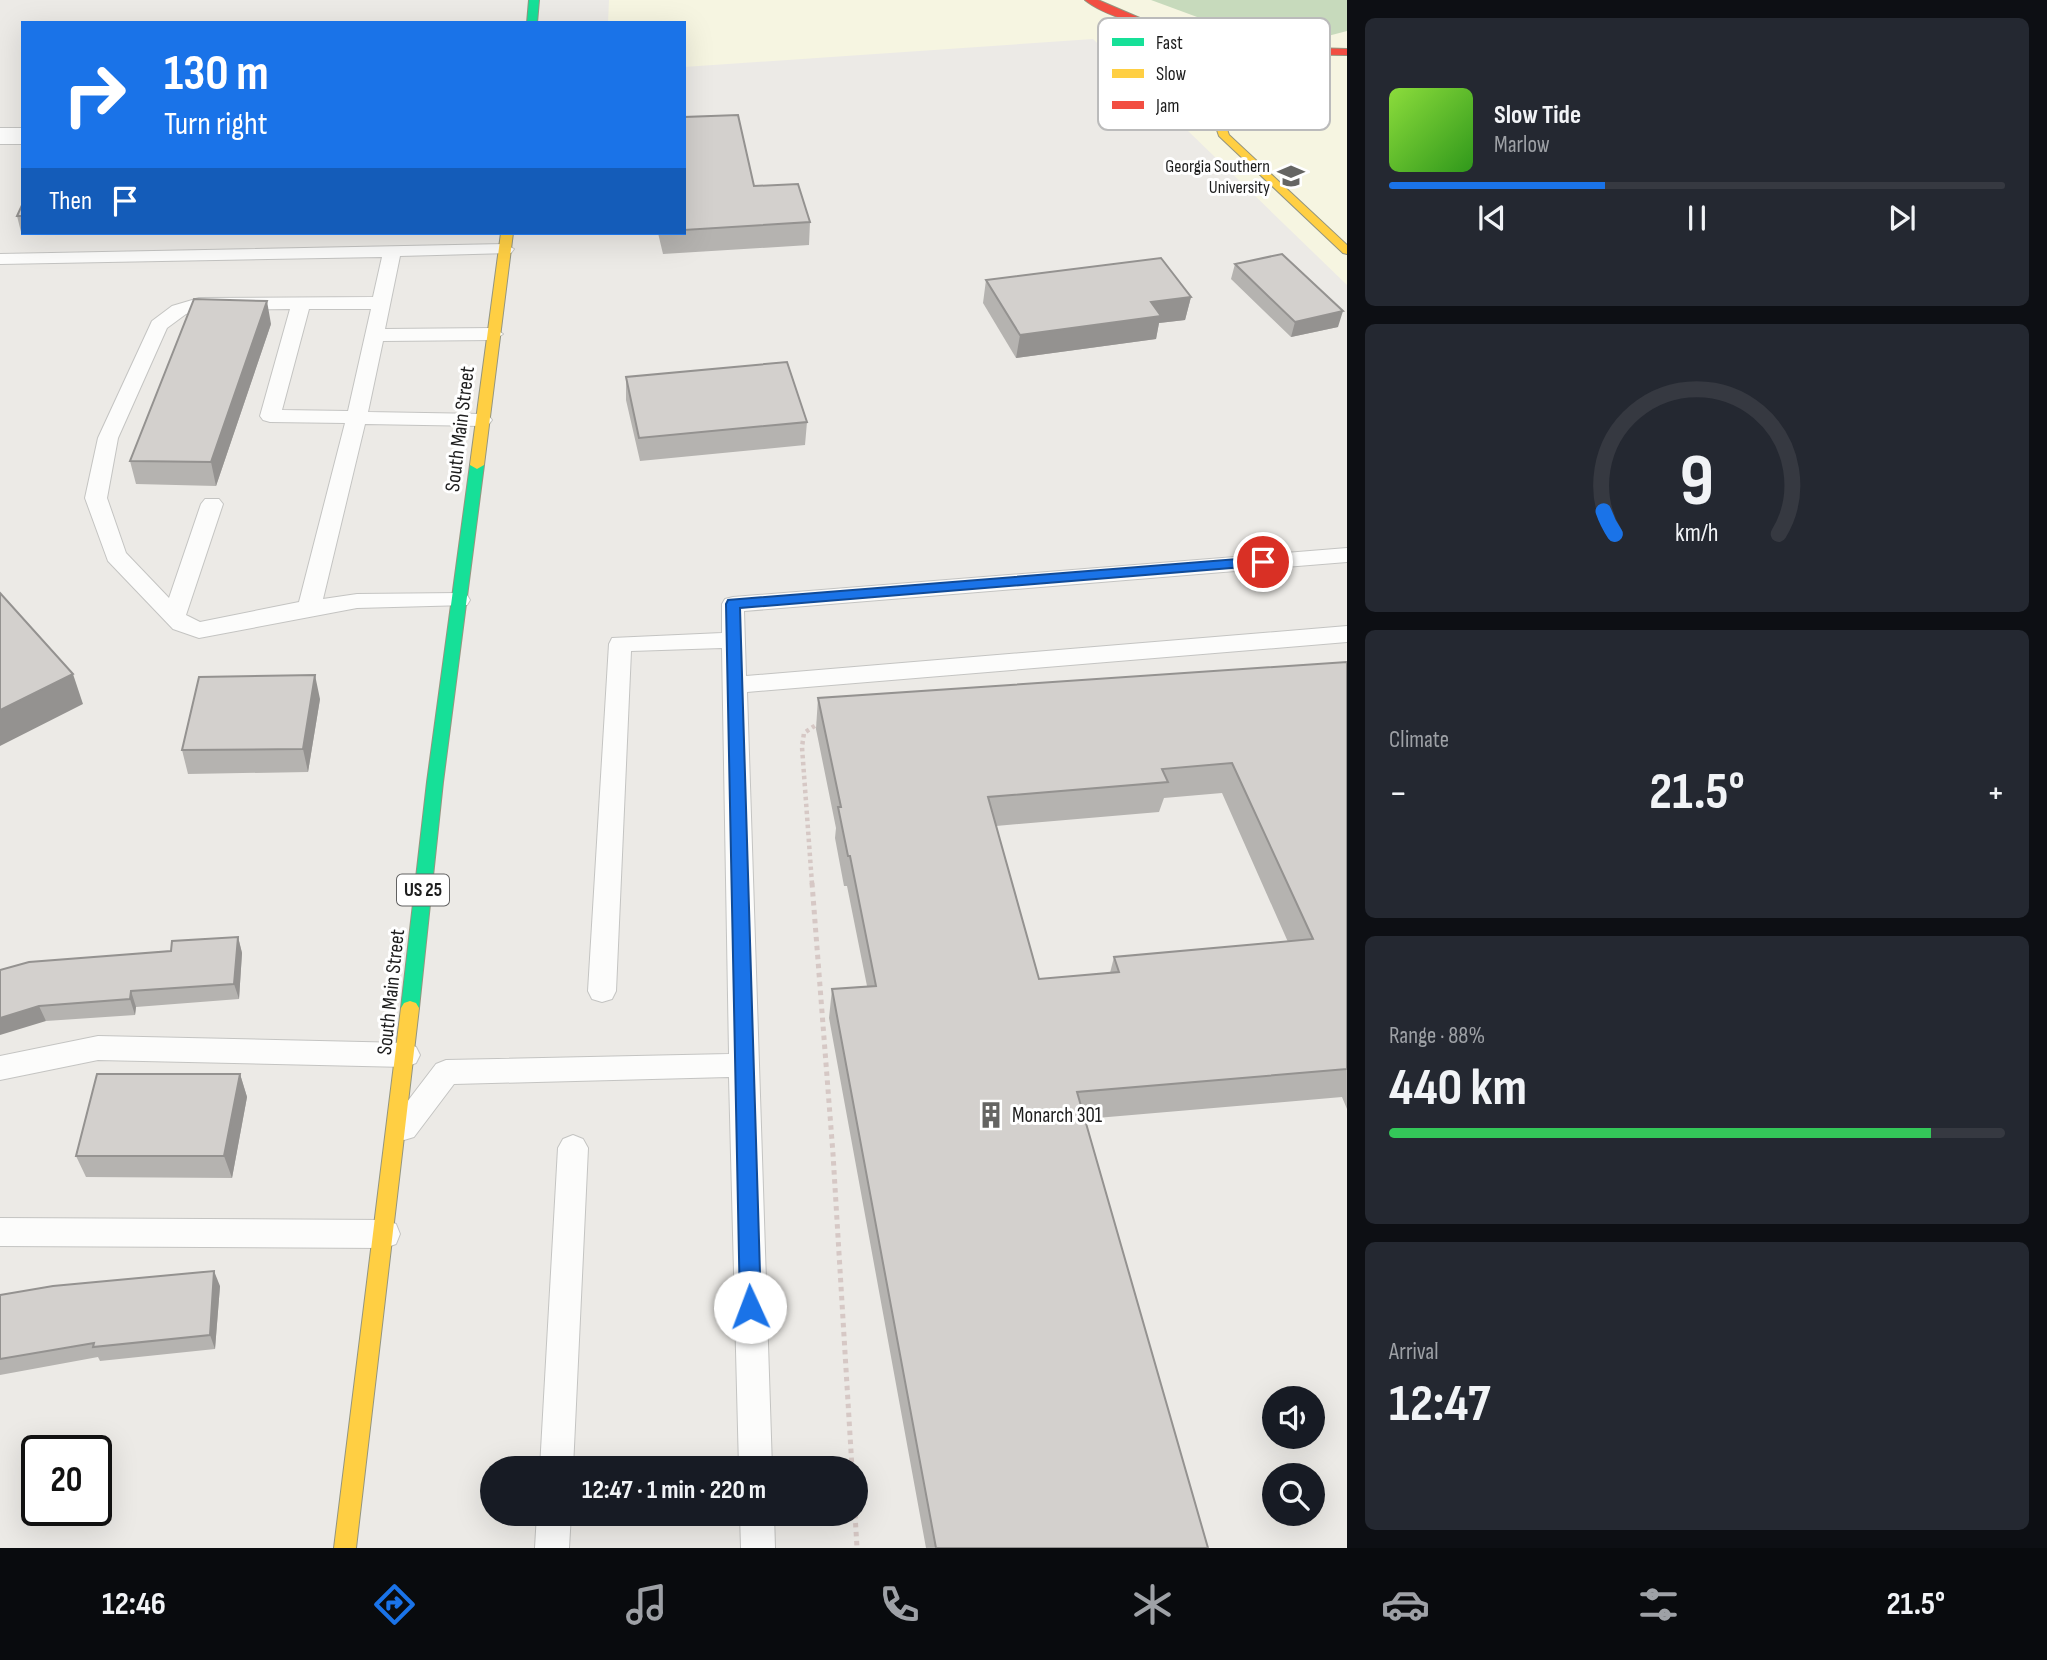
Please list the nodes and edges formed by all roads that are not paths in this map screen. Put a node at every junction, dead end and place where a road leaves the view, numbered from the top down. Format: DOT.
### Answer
graph roads {
  1 [pos="534,0"];
  2 [pos="1090,0"];
  3 [pos="1124,18"];
  4 [pos="532,21"];
  5 [pos="1222,130"];
  6 [pos="0,136"];
  7 [pos="21,136"];
  8 [pos="367,235"];
  9 [pos="506,241"];
  10 [pos="392,251"];
  11 [pos="1347,251"];
  12 [pos="363,252"];
  13 [pos="0,259"];
  14 [pos="301,303"];
  15 [pos="382,303"];
  16 [pos="494,334"];
  17 [pos="374,335"];
  18 [pos="357,417"];
  19 [pos="482,420"];
  20 [pos="212,504"];
  21 [pos="1347,555"];
  22 [pos="459,600"];
  23 [pos="309,608"];
  24 [pos="174,616"];
  25 [pos="1347,634"];
  26 [pos="734,640"];
  27 [pos="735,685"];
  28 [pos="602,990"];
  29 [pos="406,1055"];
  30 [pos="743,1065"];
  31 [pos="0,1068"];
  32 [pos="396,1139"];
  33 [pos="573,1148"];
  34 [pos="0,1232"];
  35 [pos="385,1234"];
  36 [pos="557,1456"];
  37 [pos="755,1456"];
  38 [pos="553,1526"];
  39 [pos="757,1526"];
  40 [pos="345,1548"];
  41 [pos="552,1548"];
  42 [pos="758,1548"];
  1 -- 4 [label="main road"];
  2 -- 3 [label="main road"];
  5 -- 11 [label="main road"];
  6 -- 7 [label="street"];
  8 -- 12 [label="lane"];
  9 -- 10 [label="lane"];
  9 -- 16 [label="main road, South Main Street / US 25"];
  10 -- 12 [label="lane"];
  10 -- 15 [label="lane"];
  12 -- 13 [label="lane"];
  14 -- 15 [label="lane"];
  14 -- 18 [label="lane"];
  14 -- 24 [label="lane"];
  15 -- 17 [label="lane"];
  16 -- 17 [label="lane"];
  16 -- 19 [label="main road, South Main Street / US 25"];
  17 -- 18 [label="lane"];
  18 -- 19 [label="lane"];
  18 -- 23 [label="lane"];
  19 -- 22 [label="main road, South Main Street / US 25"];
  20 -- 24 [label="lane"];
  21 -- 26 [label="lane"];
  22 -- 23 [label="lane"];
  22 -- 29 [label="main road, South Main Street / US 25"];
  23 -- 24 [label="lane"];
  25 -- 27 [label="lane"];
  26 -- 27 [label="lane"];
  26 -- 28 [label="lane"];
  27 -- 30 [label="lane"];
  29 -- 31 [label="lane"];
  29 -- 32 [label="main road, South Main Street / US 25"];
  30 -- 32 [label="lane"];
  30 -- 37 [label="lane"];
  32 -- 35 [label="main road, South Main Street / US 25"];
  33 -- 36 [label="lane"];
  34 -- 35 [label="lane"];
  35 -- 40 [label="main road, South Main Street / US 25"];
  38 -- 41 [label="lane"];
  39 -- 42 [label="lane"];
}
